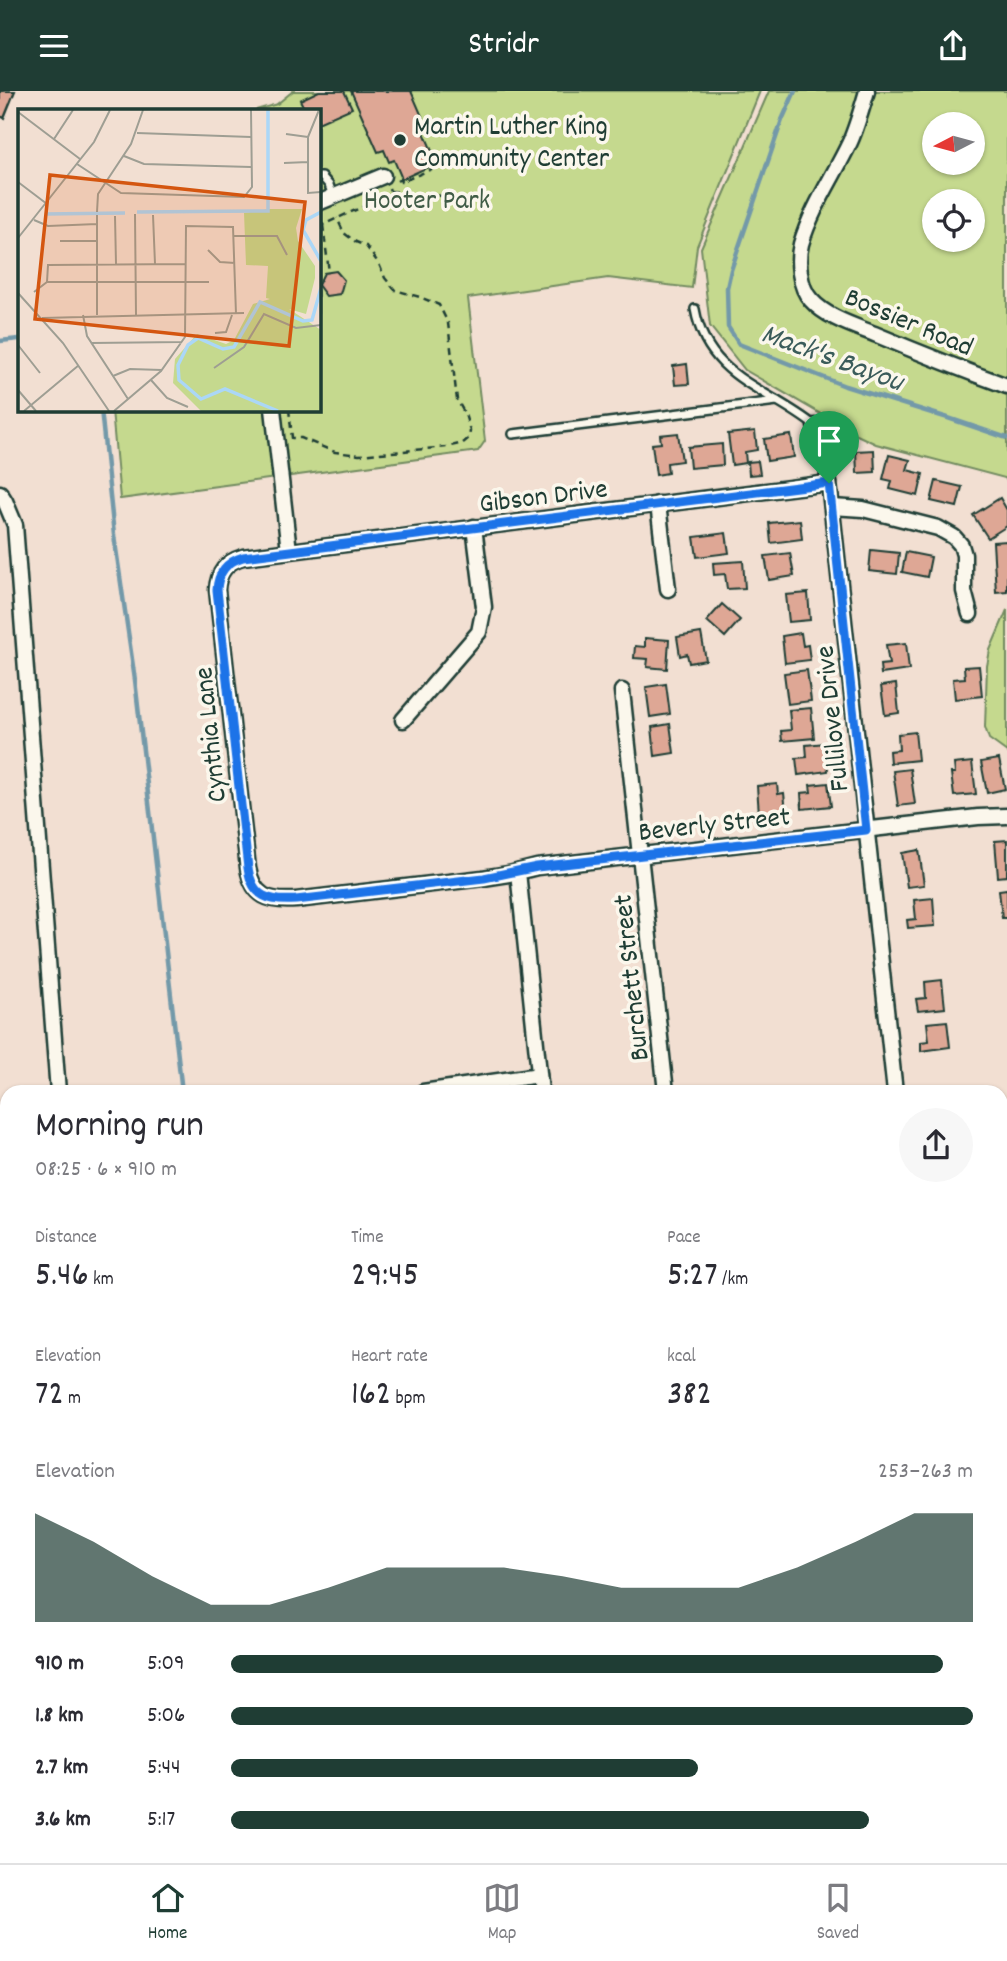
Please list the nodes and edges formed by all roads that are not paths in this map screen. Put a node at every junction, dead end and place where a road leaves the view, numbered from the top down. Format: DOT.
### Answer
graph roads {
  1 [pos="867,91"];
  2 [pos="320,177"];
  3 [pos="385,180"];
  4 [pos="333,196"];
  5 [pos="320,202"];
  6 [pos="695,309"];
  7 [pos="1007,386"];
  8 [pos="777,401"];
  9 [pos="273,411"];
  10 [pos="815,426"];
  11 [pos="513,434"];
  12 [pos="829,483"];
  13 [pos="0,493"];
  14 [pos="658,504"];
  15 [pos="832,507"];
  16 [pos="474,527"];
  17 [pos="289,551"];
  18 [pos="224,568"];
  19 [pos="668,589"];
  20 [pos="970,614"];
  21 [pos="622,691"];
  22 [pos="403,720"];
  23 [pos="1007,816"];
  24 [pos="866,830"];
  25 [pos="640,855"];
  26 [pos="518,872"];
  27 [pos="261,895"];
  28 [pos="539,1075"];
  29 [pos="57,1085"];
  30 [pos="471,1085"];
  31 [pos="540,1085"];
  32 [pos="665,1085"];
  33 [pos="894,1085"];
  1 -- 7 [label="street, Bossier Road"];
  2 -- 4 [label="lane"];
  3 -- 4 [label="street"];
  4 -- 5 [label="street"];
  6 -- 8 [label="lane"];
  8 -- 10 [label="lane"];
  8 -- 11 [label="lane"];
  9 -- 17 [label="street"];
  10 -- 12 [label="street, Fullilove Drive"];
  12 -- 14 [label="street, Gibson Drive"];
  12 -- 15 [label="street, Fullilove Drive"];
  13 -- 29 [label="street"];
  14 -- 16 [label="street, Gibson Drive"];
  14 -- 19 [label="street"];
  15 -- 20 [label="street"];
  15 -- 24 [label="street, Fullilove Drive"];
  16 -- 17 [label="street, Gibson Drive"];
  16 -- 22 [label="street"];
  17 -- 18 [label="street, Gibson Drive"];
  18 -- 27 [label="street, Cynthia Lane"];
  21 -- 25 [label="street, Burchett Street"];
  23 -- 24 [label="street, Beverly Street"];
  24 -- 25 [label="street, Beverly Street"];
  24 -- 33 [label="street, Fullilove Drive"];
  25 -- 26 [label="street, Beverly Street"];
  25 -- 32 [label="street, Burchett Street"];
  26 -- 27 [label="street, Beverly Street"];
  26 -- 28 [label="street"];
  28 -- 30 [label="street"];
  28 -- 31 [label="street"];
}
